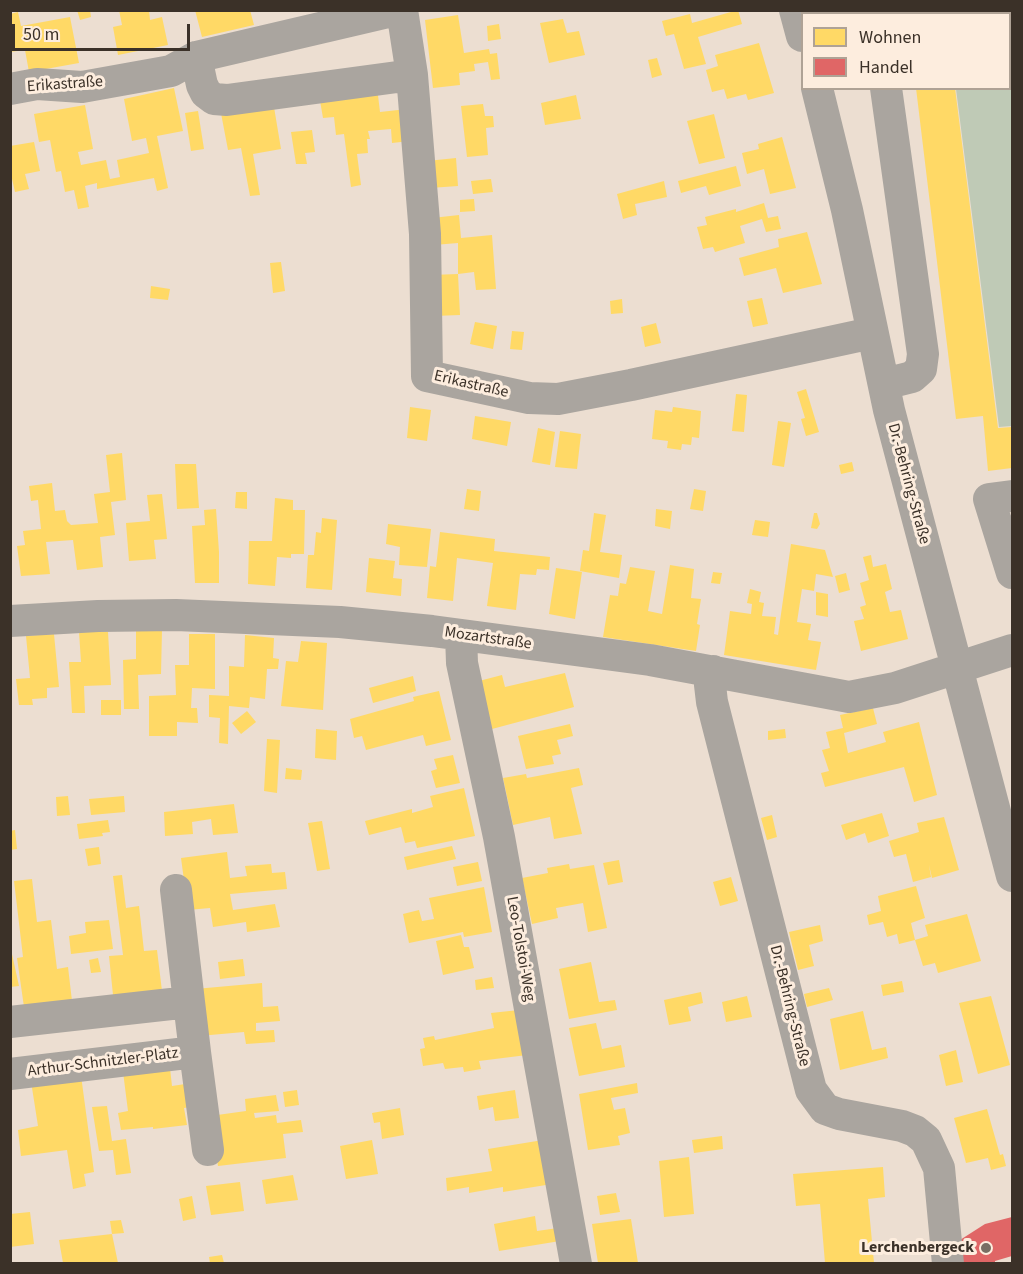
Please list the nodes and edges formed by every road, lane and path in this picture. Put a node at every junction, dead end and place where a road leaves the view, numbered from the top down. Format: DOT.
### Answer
graph roads {
  1 [pos="397,10"];
  2 [pos="402,10"];
  3 [pos="795,10"];
  4 [pos="801,32"];
  5 [pos="196,57"];
  6 [pos="412,75"];
  7 [pos="10,89"];
  8 [pos="817,90"];
  9 [pos="886,90"];
  10 [pos="873,333"];
  11 [pos="898,380"];
  12 [pos="1012,496"];
  13 [pos="1012,573"];
  14 [pos="10,621"];
  15 [pos="460,635"];
  16 [pos="1012,650"];
  17 [pos="957,668"];
  18 [pos="712,671"];
  19 [pos="1012,876"];
  20 [pos="176,890"];
  21 [pos="189,1002"];
  22 [pos="10,1022"];
  23 [pos="195,1052"];
  24 [pos="10,1074"];
  25 [pos="208,1150"];
  26 [pos="576,1263"];
  27 [pos="948,1263"];
  1 -- 5 [label="street, Erikastraße"];
  2 -- 6 [label="street, Erikastraße"];
  3 -- 4 [label="street"];
  5 -- 6 [label="street"];
  5 -- 7 [label="street, Erikastraße"];
  6 -- 10 [label="street, Erikastraße"];
  8 -- 10 [label="street, Dr.-Behring-Straße"];
  9 -- 11 [label="street"];
  10 -- 11 [label="street, Dr.-Behring-Straße"];
  11 -- 17 [label="street, Dr.-Behring-Straße"];
  12 -- 13 [label="street"];
  14 -- 15 [label="street, Mozartstraße"];
  15 -- 18 [label="street, Mozartstraße"];
  15 -- 26 [label="street, Leo-Tolstoi-Weg"];
  16 -- 17 [label="street, Mozartstraße"];
  17 -- 18 [label="street, Mozartstraße"];
  17 -- 19 [label="street, Dr.-Behring-Straße"];
  18 -- 27 [label="street, Dr.-Behring-Straße"];
  20 -- 21 [label="street, Arthur-Schnitzler-Platz"];
  21 -- 22 [label="street"];
  21 -- 23 [label="street, Arthur-Schnitzler-Platz"];
  23 -- 24 [label="street, Arthur-Schnitzler-Platz"];
  23 -- 25 [label="street, Arthur-Schnitzler-Platz"];
}
